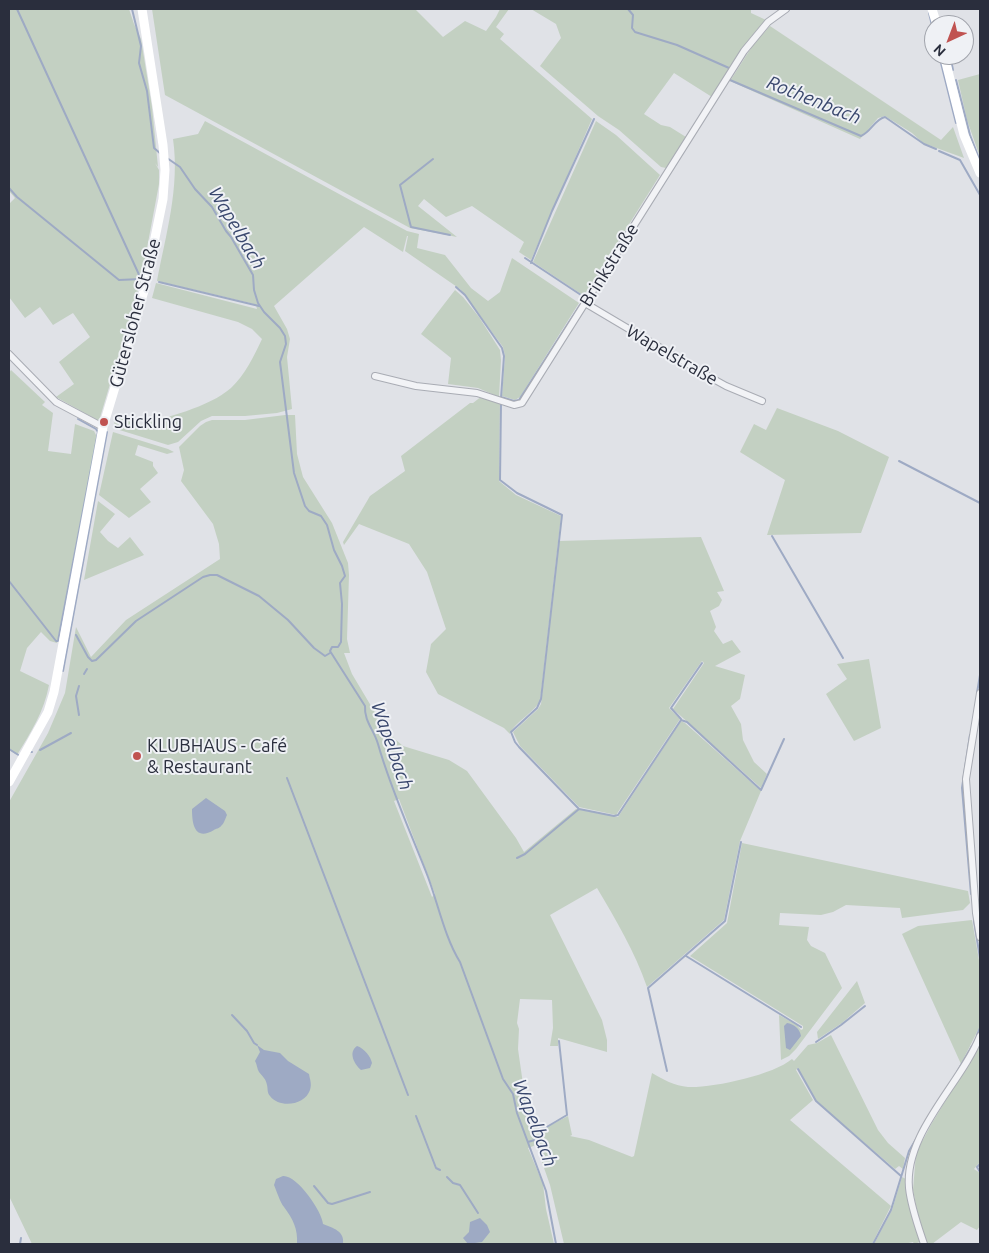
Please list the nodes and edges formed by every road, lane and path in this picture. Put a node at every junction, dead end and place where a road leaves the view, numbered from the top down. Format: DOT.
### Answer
graph roads {
  1 [pos="142,9"];
  2 [pos="786,9"];
  3 [pos="946,65"];
  4 [pos="980,173"];
  5 [pos="585,303"];
  6 [pos="9,354"];
  7 [pos="375,376"];
  8 [pos="762,401"];
  9 [pos="103,427"];
  10 [pos="980,693"];
  11 [pos="9,782"];
  12 [pos="980,938"];
  13 [pos="980,1036"];
  14 [pos="924,1244"];
  1 -- 9 [label="main road, Gütersloher Straße"];
  2 -- 5 [label="street, Brinkstraße"];
  3 -- 4 [label="main road"];
  5 -- 7 [label="street, Brinkstraße"];
  5 -- 8 [label="street, Wapelstraße"];
  6 -- 9 [label="street"];
  9 -- 11 [label="main road, Gütersloher Straße"];
  10 -- 12 [label="street"];
  13 -- 14 [label="street"];
}
